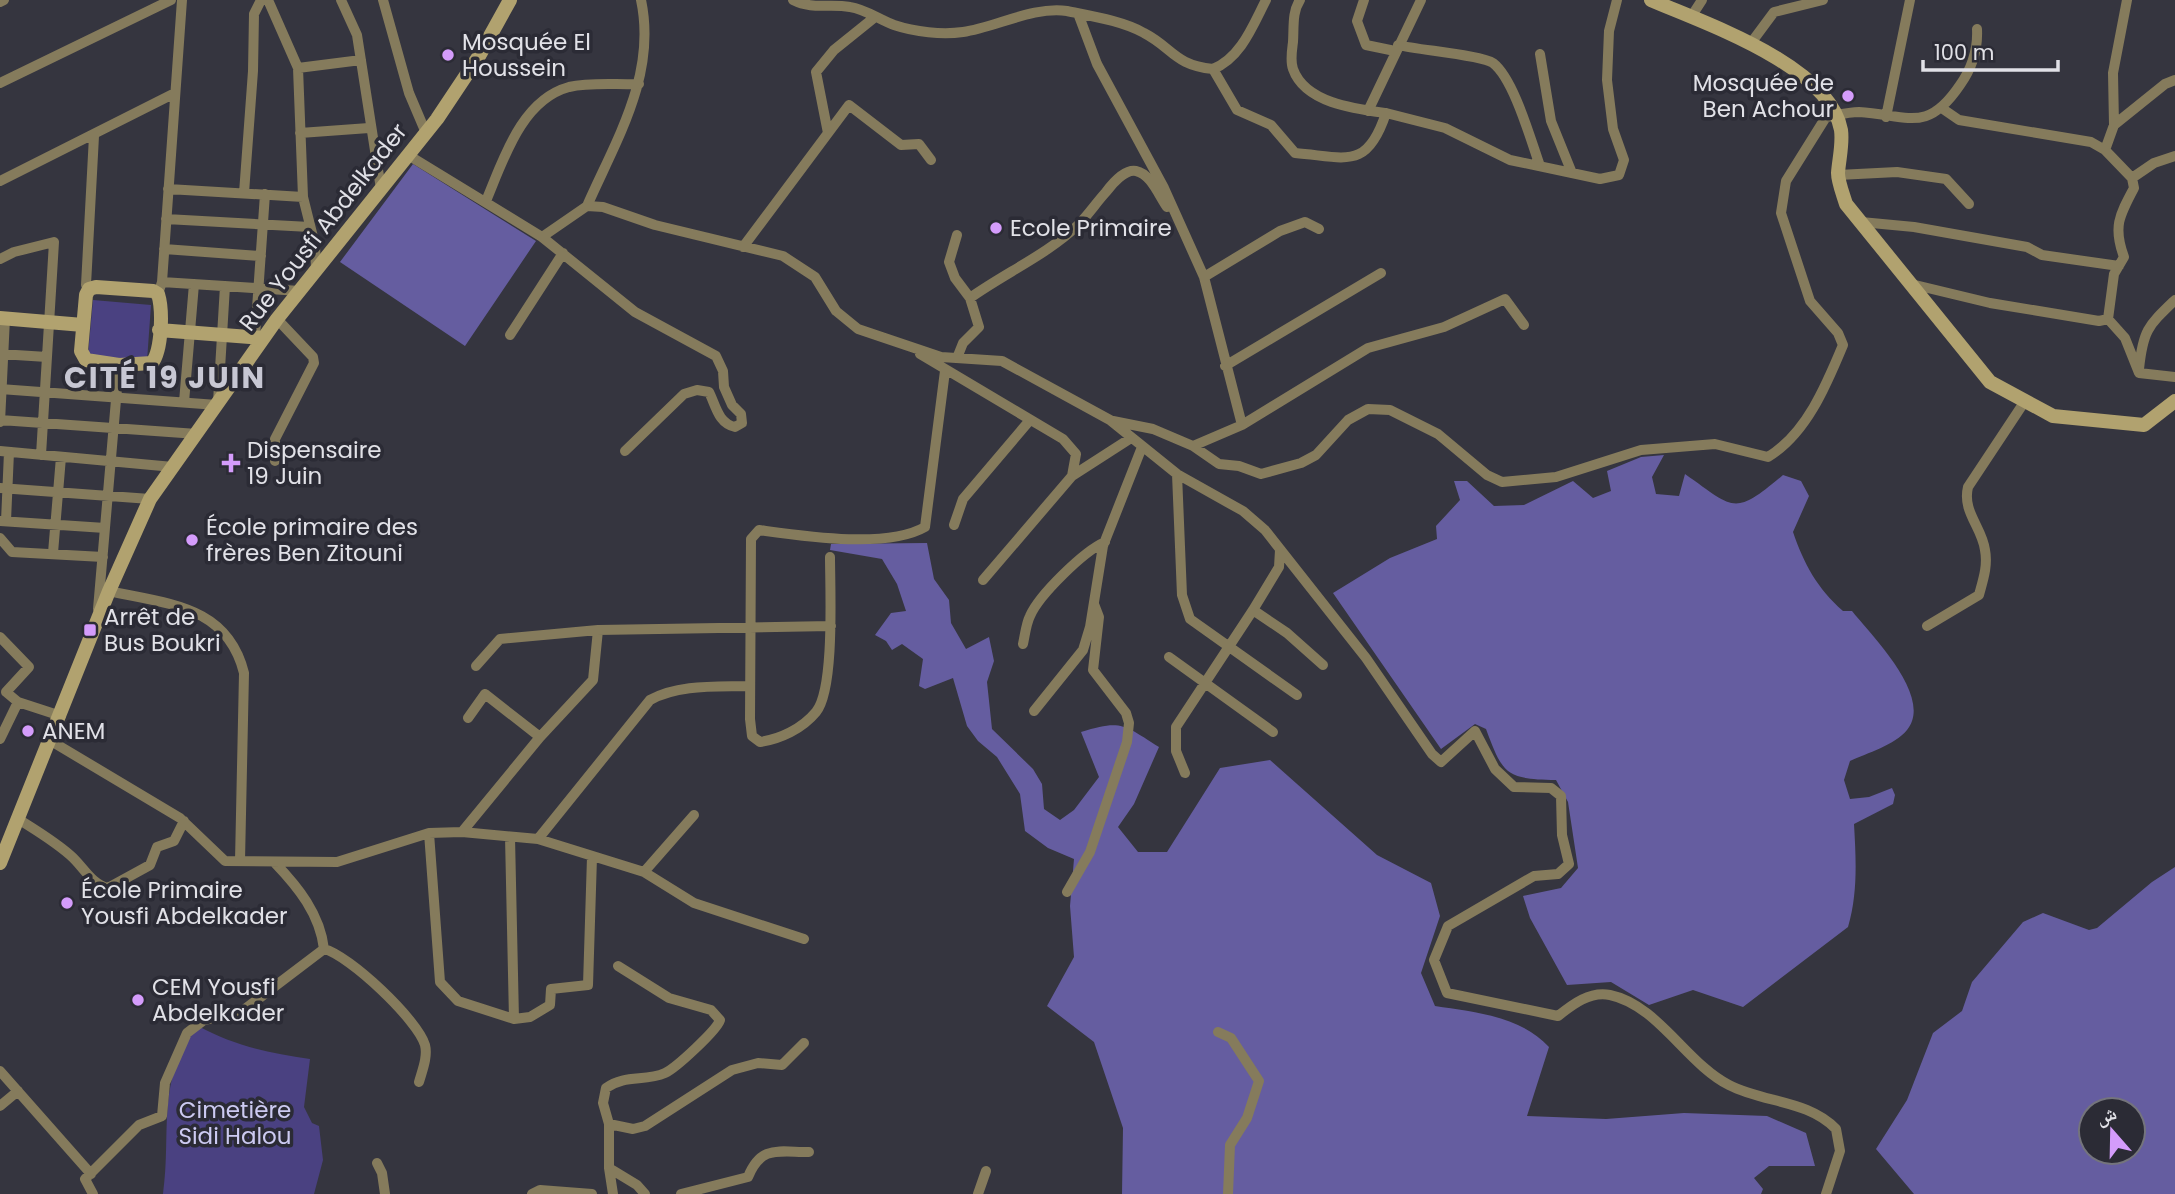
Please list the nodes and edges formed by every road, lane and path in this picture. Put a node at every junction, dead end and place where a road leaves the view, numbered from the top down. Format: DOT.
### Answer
graph roads {
  1 [pos="171,0"];
  2 [pos="181,0"];
  3 [pos="261,0"];
  4 [pos="268,0"];
  5 [pos="341,0"];
  6 [pos="383,0"];
  7 [pos="509,0"];
  8 [pos="641,0"];
  9 [pos="793,0"];
  10 [pos="1266,0"];
  11 [pos="1300,0"];
  12 [pos="1364,0"];
  13 [pos="1421,0"];
  14 [pos="1617,0"];
  15 [pos="1651,0"];
  16 [pos="1702,0"];
  17 [pos="1823,0"];
  18 [pos="1910,0"];
  19 [pos="2127,0"];
  20 [pos="1079,16"];
  21 [pos="875,17"];
  22 [pos="1691,17"];
  23 [pos="1977,29"];
  24 [pos="1751,43"];
  25 [pos="1396,48"];
  26 [pos="1540,54"];
  27 [pos="361,60"];
  28 [pos="298,68"];
  29 [pos="1213,69"];
  30 [pos="2175,80"];
  31 [pos="0,83"];
  32 [pos="639,85"];
  33 [pos="175,93"];
  34 [pos="1943,109"];
  35 [pos="1368,111"];
  36 [pos="1387,113"];
  37 [pos="1835,116"];
  38 [pos="1886,117"];
  39 [pos="2114,125"];
  40 [pos="369,128"];
  41 [pos="300,133"];
  42 [pos="426,133"];
  43 [pos="828,133"];
  44 [pos="94,136"];
  45 [pos="2105,150"];
  46 [pos="408,155"];
  47 [pos="2175,156"];
  48 [pos="931,160"];
  49 [pos="1540,166"];
  50 [pos="1572,173"];
  51 [pos="1838,175"];
  52 [pos="2132,178"];
  53 [pos="0,181"];
  54 [pos="168,189"];
  55 [pos="381,189"];
  56 [pos="244,193"];
  57 [pos="265,194"];
  58 [pos="303,197"];
  59 [pos="486,201"];
  60 [pos="1969,204"];
  61 [pos="587,206"];
  62 [pos="166,219"];
  63 [pos="1177,222"];
  64 [pos="1861,222"];
  65 [pos="263,226"];
  66 [pos="310,227"];
  67 [pos="1319,229"];
  68 [pos="957,236"];
  69 [pos="542,237"];
  70 [pos="743,247"];
  71 [pos="164,250"];
  72 [pos="563,253"];
  73 [pos="261,256"];
  74 [pos="0,259"];
  75 [pos="2119,266"];
  76 [pos="317,268"];
  77 [pos="1381,273"];
  78 [pos="1204,277"];
  79 [pos="194,284"];
  80 [pos="1912,284"];
  81 [pos="225,286"];
  82 [pos="160,288"];
  83 [pos="89,289"];
  84 [pos="258,289"];
  85 [pos="300,291"];
  86 [pos="970,298"];
  87 [pos="2175,300"];
  88 [pos="2,318"];
  89 [pos="278,319"];
  90 [pos="2108,319"];
  91 [pos="49,322"];
  92 [pos="83,325"];
  93 [pos="1524,325"];
  94 [pos="159,330"];
  95 [pos="190,333"];
  96 [pos="222,335"];
  97 [pos="510,335"];
  98 [pos="259,337"];
  99 [pos="914,350"];
  100 [pos="1,354"];
  101 [pos="47,357"];
  102 [pos="957,358"];
  103 [pos="119,365"];
  104 [pos="1225,366"];
  105 [pos="946,371"];
  106 [pos="2139,373"];
  107 [pos="2175,377"];
  108 [pos="1,389"];
  109 [pos="45,393"];
  110 [pos="116,398"];
  111 [pos="2025,401"];
  112 [pos="2175,401"];
  113 [pos="184,402"];
  114 [pos="218,404"];
  115 [pos="1030,420"];
  116 [pos="1110,420"];
  117 [pos="0,421"];
  118 [pos="43,423"];
  119 [pos="1242,425"];
  120 [pos="113,428"];
  121 [pos="197,434"];
  122 [pos="1131,438"];
  123 [pos="1193,446"];
  124 [pos="1142,447"];
  125 [pos="625,451"];
  126 [pos="5,452"];
  127 [pos="41,455"];
  128 [pos="61,457"];
  129 [pos="111,461"];
  130 [pos="275,461"];
  131 [pos="173,467"];
  132 [pos="1177,474"];
  133 [pos="1072,476"];
  134 [pos="4,488"];
  135 [pos="58,492"];
  136 [pos="108,495"];
  137 [pos="150,499"];
  138 [pos="3,521"];
  139 [pos="55,524"];
  140 [pos="954,525"];
  141 [pos="105,528"];
  142 [pos="0,538"];
  143 [pos="1105,542"];
  144 [pos="1280,550"];
  145 [pos="53,553"];
  146 [pos="103,557"];
  147 [pos="830,557"];
  148 [pos="983,580"];
  149 [pos="109,591"];
  150 [pos="1094,604"];
  151 [pos="1253,610"];
  152 [pos="97,621"];
  153 [pos="751,625"];
  154 [pos="831,626"];
  155 [pos="1927,626"];
  156 [pos="598,630"];
  157 [pos="0,637"];
  158 [pos="1023,644"];
  159 [pos="1230,646"];
  160 [pos="1169,657"];
  161 [pos="1323,665"];
  162 [pos="476,666"];
  163 [pos="1206,683"];
  164 [pos="749,686"];
  165 [pos="1297,695"];
  166 [pos="18,702"];
  167 [pos="1034,711"];
  168 [pos="61,716"];
  169 [pos="467,718"];
  170 [pos="4,720"];
  171 [pos="1273,732"];
  172 [pos="540,737"];
  173 [pos="0,739"];
  174 [pos="51,741"];
  175 [pos="1185,773"];
  176 [pos="694,815"];
  177 [pos="18,819"];
  178 [pos="184,821"];
  179 [pos="462,832"];
  180 [pos="429,833"];
  181 [pos="510,837"];
  182 [pos="538,839"];
  183 [pos="4,843"];
  184 [pos="592,857"];
  185 [pos="240,862"];
  186 [pos="0,863"];
  187 [pos="275,863"];
  188 [pos="644,872"];
  189 [pos="1067,892"];
  190 [pos="804,939"];
  191 [pos="324,949"];
  192 [pos="618,966"];
  193 [pos="514,1019"];
  194 [pos="1218,1032"];
  195 [pos="804,1043"];
  196 [pos="0,1071"];
  197 [pos="419,1083"];
  198 [pos="18,1091"];
  199 [pos="0,1106"];
  200 [pos="609,1124"];
  201 [pos="809,1152"];
  202 [pos="377,1163"];
  203 [pos="609,1168"];
  204 [pos="986,1171"];
  205 [pos="91,1174"];
  206 [pos="612,1191"];
  207 [pos="93,1194"];
  208 [pos="385,1194"];
  209 [pos="532,1194"];
  210 [pos="592,1194"];
  211 [pos="645,1194"];
  212 [pos="681,1194"];
  213 [pos="978,1194"];
  214 [pos="1228,1194"];
  215 [pos="1826,1194"];
  1 -- 31 [label="street"];
  2 -- 33 [label="street"];
  3 -- 56 [label="street"];
  4 -- 28 [label="street"];
  5 -- 27 [label="street"];
  6 -- 42 [label="street"];
  7 -- 42 [label="street, Rue Yousfi Abdelkader"];
  8 -- 32 [label="street"];
  9 -- 21 [label="street"];
  10 -- 29 [label="street"];
  11 -- 35 [label="street"];
  12 -- 25 [label="street"];
  13 -- 25 [label="street"];
  14 -- 50 [label="street"];
  15 -- 22 [label="street"];
  16 -- 22 [label="street"];
  17 -- 24 [label="street"];
  18 -- 38 [label="street"];
  19 -- 39 [label="street"];
  20 -- 21 [label="street"];
  20 -- 29 [label="street"];
  20 -- 63 [label="street"];
  21 -- 43 [label="street"];
  22 -- 24 [label="street"];
  23 -- 34 [label="street"];
  24 -- 37 [label="street"];
  25 -- 35 [label="street"];
  25 -- 49 [label="street"];
  26 -- 50 [label="street"];
  27 -- 28 [label="street"];
  27 -- 40 [label="street"];
  28 -- 41 [label="street"];
  29 -- 36 [label="street"];
  30 -- 39 [label="street"];
  32 -- 59 [label="street"];
  32 -- 61 [label="street"];
  33 -- 44 [label="street"];
  33 -- 54 [label="street"];
  34 -- 38 [label="street"];
  34 -- 45 [label="street"];
  35 -- 36 [label="street"];
  36 -- 49 [label="street"];
  37 -- 38 [label="street"];
  37 -- 51 [label="street"];
  37 -- 123 [label="street"];
  39 -- 45 [label="street"];
  40 -- 41 [label="street"];
  40 -- 55 [label="street"];
  41 -- 58 [label="street"];
  42 -- 46 [label="street, Rue Yousfi Abdelkader"];
  43 -- 48 [label="street"];
  43 -- 70 [label="street"];
  44 -- 53 [label="street"];
  44 -- 83 [label="street"];
  45 -- 52 [label="street"];
  46 -- 55 [label="street, Rue Yousfi Abdelkader"];
  46 -- 59 [label="street"];
  47 -- 52 [label="street"];
  49 -- 50 [label="street"];
  51 -- 60 [label="street"];
  51 -- 64 [label="street"];
  52 -- 75 [label="street"];
  54 -- 56 [label="street"];
  54 -- 62 [label="street"];
  55 -- 76 [label="street, Rue Yousfi Abdelkader"];
  56 -- 57 [label="street"];
  57 -- 58 [label="street"];
  57 -- 65 [label="street"];
  58 -- 66 [label="street"];
  59 -- 69 [label="street"];
  61 -- 69 [label="street"];
  61 -- 70 [label="street"];
  62 -- 65 [label="street"];
  62 -- 71 [label="street"];
  63 -- 78 [label="street"];
  63 -- 86 [label="street"];
  64 -- 75 [label="street"];
  64 -- 80 [label="street"];
  65 -- 66 [label="street"];
  65 -- 73 [label="street"];
  66 -- 76 [label="street"];
  67 -- 78 [label="street"];
  68 -- 86 [label="street"];
  69 -- 72 [label="street"];
  70 -- 99 [label="street"];
  71 -- 73 [label="street"];
  71 -- 82 [label="street"];
  72 -- 97 [label="street"];
  72 -- 125 [label="street"];
  73 -- 84 [label="street"];
  74 -- 91 [label="street"];
  75 -- 90 [label="street"];
  76 -- 85 [label="street, Rue Yousfi Abdelkader"];
  77 -- 104 [label="street"];
  78 -- 104 [label="street"];
  79 -- 81 [label="street"];
  79 -- 82 [label="street"];
  79 -- 95 [label="street"];
  80 -- 90 [label="street"];
  80 -- 111 [label="street"];
  81 -- 84 [label="street"];
  81 -- 96 [label="street"];
  82 -- 83 [label="street"];
  82 -- 94 [label="street"];
  83 -- 92 [label="street"];
  84 -- 85 [label="street"];
  84 -- 98 [label="street"];
  85 -- 89 [label="street, Rue Yousfi Abdelkader"];
  86 -- 102 [label="street"];
  87 -- 106 [label="street"];
  88 -- 91 [label="street"];
  88 -- 100 [label="street"];
  89 -- 98 [label="street, Rue Yousfi Abdelkader"];
  89 -- 130 [label="street"];
  90 -- 106 [label="street"];
  91 -- 92 [label="street"];
  91 -- 101 [label="street"];
  92 -- 103 [label="street"];
  93 -- 119 [label="street"];
  94 -- 95 [label="street"];
  94 -- 103 [label="street"];
  95 -- 96 [label="street"];
  95 -- 113 [label="street"];
  96 -- 98 [label="street"];
  96 -- 114 [label="street"];
  98 -- 114 [label="street, Rue Yousfi Abdelkader"];
  99 -- 102 [label="street"];
  99 -- 105 [label="street"];
  100 -- 101 [label="street"];
  100 -- 108 [label="street"];
  101 -- 109 [label="street"];
  102 -- 116 [label="street"];
  103 -- 110 [label="street"];
  104 -- 119 [label="street"];
  105 -- 115 [label="street"];
  105 -- 153 [label="street"];
  106 -- 107 [label="street"];
  108 -- 109 [label="street"];
  108 -- 117 [label="street"];
  109 -- 110 [label="street"];
  109 -- 118 [label="street"];
  110 -- 113 [label="street"];
  110 -- 120 [label="street"];
  111 -- 112 [label="street"];
  111 -- 155 [label="street"];
  113 -- 114 [label="street"];
  114 -- 121 [label="street, Rue Yousfi Abdelkader"];
  115 -- 133 [label="street"];
  115 -- 140 [label="street"];
  116 -- 122 [label="street"];
  116 -- 123 [label="street"];
  117 -- 118 [label="street"];
  118 -- 120 [label="street"];
  118 -- 127 [label="street"];
  119 -- 123 [label="street"];
  120 -- 121 [label="street"];
  120 -- 129 [label="street"];
  121 -- 131 [label="street, Rue Yousfi Abdelkader"];
  122 -- 124 [label="street"];
  122 -- 133 [label="street"];
  124 -- 132 [label="street"];
  124 -- 143 [label="street"];
  126 -- 127 [label="street"];
  126 -- 134 [label="street"];
  127 -- 128 [label="street"];
  128 -- 129 [label="street"];
  128 -- 135 [label="street"];
  129 -- 131 [label="street"];
  129 -- 136 [label="street"];
  131 -- 137 [label="street, Rue Yousfi Abdelkader"];
  132 -- 144 [label="street"];
  132 -- 159 [label="street"];
  133 -- 148 [label="street"];
  134 -- 135 [label="street"];
  134 -- 138 [label="street"];
  135 -- 136 [label="street"];
  135 -- 139 [label="street"];
  136 -- 137 [label="street"];
  136 -- 141 [label="street"];
  137 -- 149 [label="street, Rue Yousfi Abdelkader"];
  138 -- 139 [label="street"];
  139 -- 141 [label="street"];
  139 -- 145 [label="street"];
  141 -- 146 [label="street"];
  142 -- 145 [label="street"];
  143 -- 150 [label="street"];
  143 -- 158 [label="street"];
  144 -- 151 [label="street"];
  144 -- 215 [label="street"];
  145 -- 146 [label="street"];
  146 -- 152 [label="street"];
  147 -- 154 [label="street"];
  149 -- 152 [label="street, Rue Yousfi Abdelkader"];
  149 -- 185 [label="street"];
  150 -- 167 [label="street"];
  150 -- 189 [label="street"];
  151 -- 159 [label="street"];
  151 -- 161 [label="street"];
  152 -- 168 [label="street, Rue Yousfi Abdelkader"];
  153 -- 154 [label="street"];
  153 -- 156 [label="street"];
  153 -- 164 [label="street"];
  154 -- 164 [label="street"];
  156 -- 162 [label="street"];
  156 -- 172 [label="street"];
  157 -- 166 [label="street"];
  159 -- 163 [label="street"];
  159 -- 165 [label="street"];
  160 -- 163 [label="street"];
  163 -- 171 [label="street"];
  163 -- 175 [label="street"];
  164 -- 182 [label="street"];
  166 -- 168 [label="street"];
  166 -- 170 [label="street"];
  168 -- 174 [label="street, Rue Yousfi Abdelkader"];
  169 -- 172 [label="street"];
  170 -- 173 [label="street"];
  172 -- 179 [label="street"];
  174 -- 177 [label="street, Rue Yousfi Abdelkader"];
  174 -- 178 [label="street"];
  176 -- 188 [label="street"];
  177 -- 178 [label="street"];
  177 -- 183 [label="street, Rue Yousfi Abdelkader"];
  178 -- 185 [label="street"];
  179 -- 180 [label="street"];
  179 -- 181 [label="street"];
  180 -- 187 [label="street"];
  180 -- 193 [label="street"];
  181 -- 182 [label="street"];
  181 -- 193 [label="street"];
  182 -- 184 [label="street"];
  183 -- 186 [label="street, Rue Yousfi Abdelkader"];
  184 -- 188 [label="street"];
  184 -- 193 [label="street"];
  185 -- 187 [label="street"];
  187 -- 191 [label="street"];
  188 -- 190 [label="street"];
  191 -- 197 [label="street"];
  191 -- 205 [label="street"];
  192 -- 200 [label="street"];
  194 -- 214 [label="street"];
  195 -- 200 [label="street"];
  196 -- 198 [label="street"];
  198 -- 199 [label="street"];
  198 -- 205 [label="street"];
  200 -- 203 [label="street"];
  201 -- 212 [label="street"];
  202 -- 208 [label="street"];
  203 -- 206 [label="street"];
  203 -- 211 [label="street"];
  204 -- 213 [label="street"];
  205 -- 207 [label="street"];
  206 -- 210 [label="street"];
  209 -- 210 [label="street"];
}
